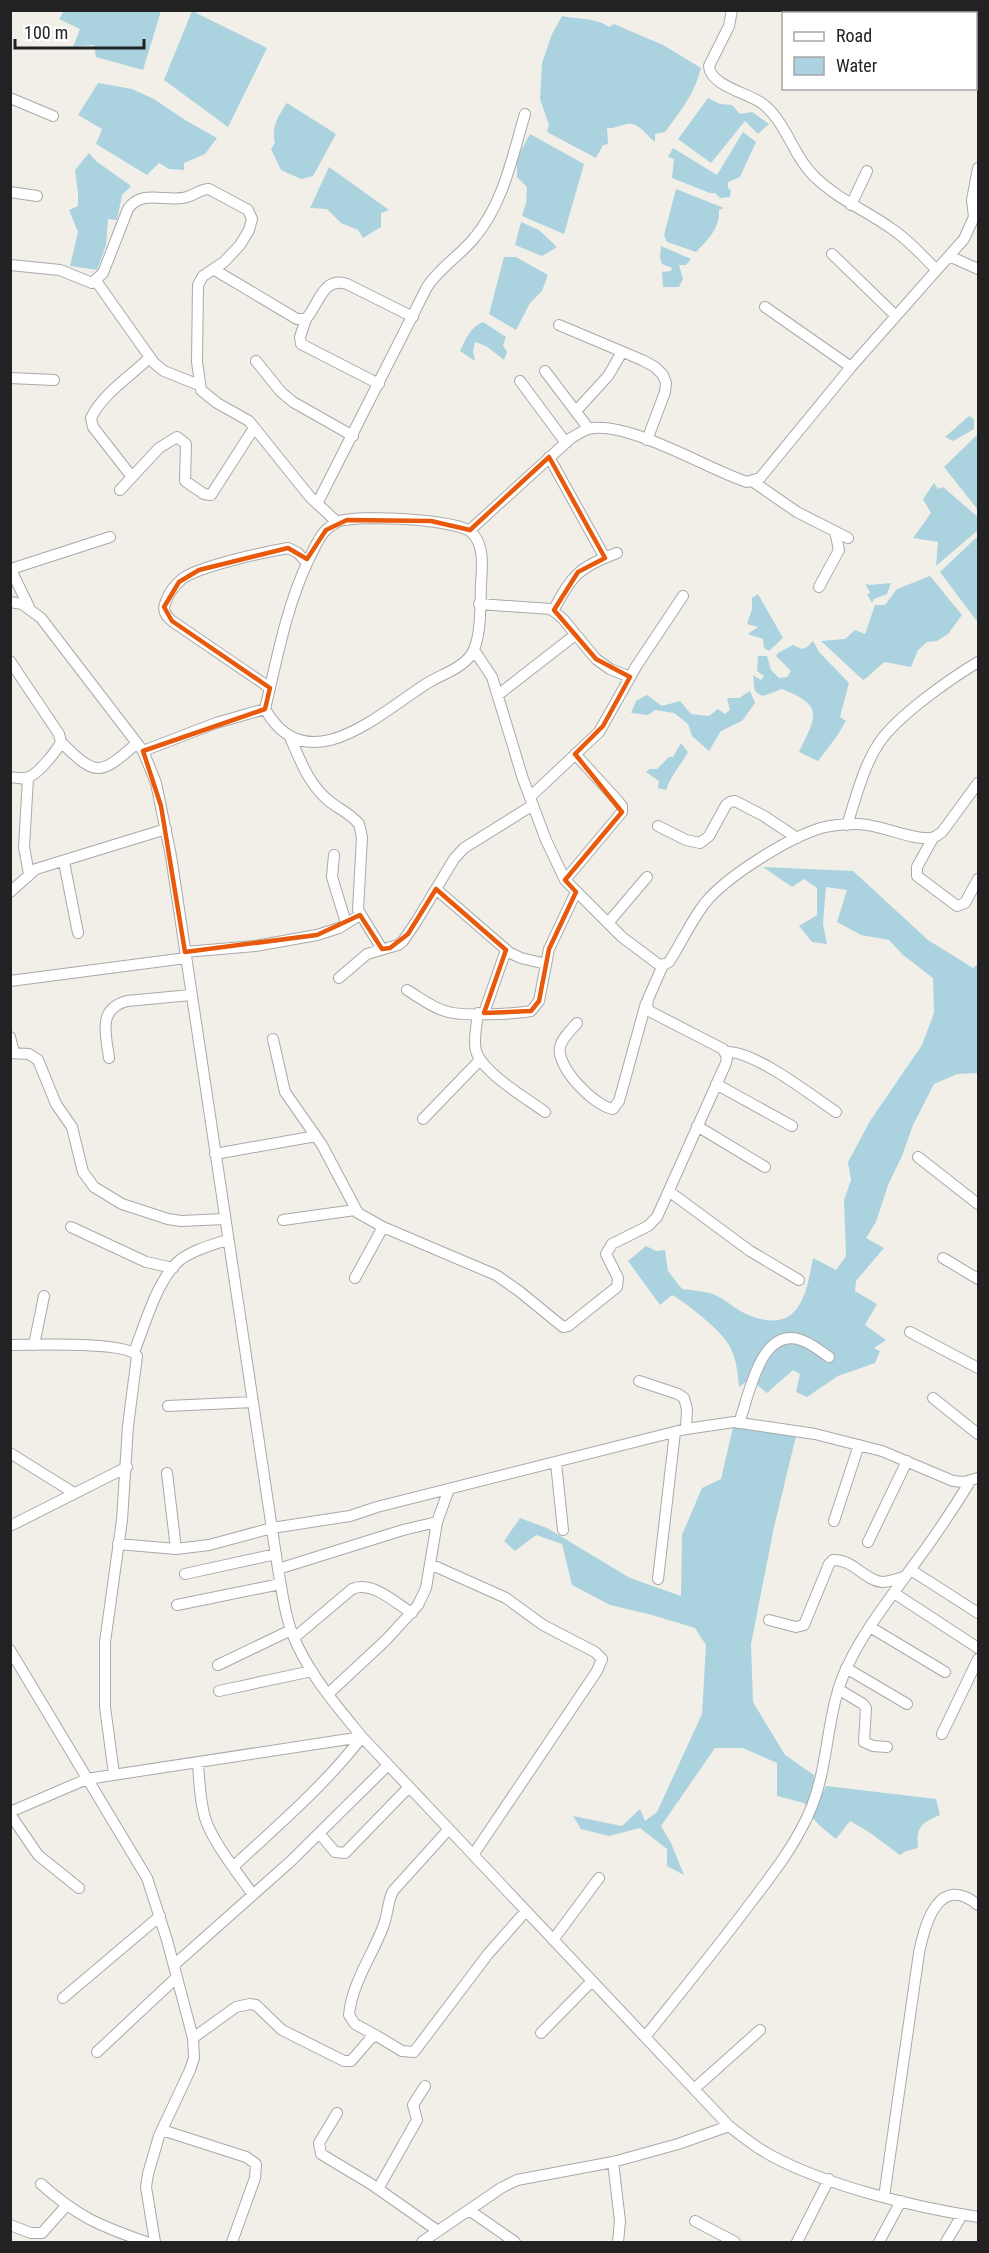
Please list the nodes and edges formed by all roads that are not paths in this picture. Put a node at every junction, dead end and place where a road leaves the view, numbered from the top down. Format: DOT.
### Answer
graph roads {
  1 [pos="732,10"];
  2 [pos="10,98"];
  3 [pos="525,114"];
  4 [pos="53,116"];
  5 [pos="978,168"];
  6 [pos="867,171"];
  7 [pos="10,192"];
  8 [pos="37,196"];
  9 [pos="850,205"];
  10 [pos="832,254"];
  11 [pos="949,256"];
  12 [pos="10,265"];
  13 [pos="213,269"];
  14 [pos="936,269"];
  15 [pos="978,269"];
  16 [pos="96,281"];
  17 [pos="765,307"];
  18 [pos="896,316"];
  19 [pos="413,317"];
  20 [pos="306,319"];
  21 [pos="560,325"];
  22 [pos="622,352"];
  23 [pos="150,358"];
  24 [pos="256,361"];
  25 [pos="851,367"];
  26 [pos="545,371"];
  27 [pos="10,378"];
  28 [pos="54,380"];
  29 [pos="520,381"];
  30 [pos="379,384"];
  31 [pos="199,385"];
  32 [pos="576,411"];
  33 [pos="254,428"];
  34 [pos="590,429"];
  35 [pos="353,436"];
  36 [pos="647,440"];
  37 [pos="566,443"];
  38 [pos="549,457"];
  39 [pos="132,477"];
  40 [pos="752,482"];
  41 [pos="120,490"];
  42 [pos="317,504"];
  43 [pos="337,522"];
  44 [pos="470,530"];
  45 [pos="835,531"];
  46 [pos="110,537"];
  47 [pos="849,538"];
  48 [pos="617,553"];
  49 [pos="605,558"];
  50 [pos="307,563"];
  51 [pos="11,568"];
  52 [pos="819,586"];
  53 [pos="683,596"];
  54 [pos="10,602"];
  55 [pos="479,604"];
  56 [pos="29,608"];
  57 [pos="554,611"];
  58 [pos="575,635"];
  59 [pos="474,650"];
  60 [pos="10,661"];
  61 [pos="978,662"];
  62 [pos="630,677"];
  63 [pos="270,688"];
  64 [pos="498,695"];
  65 [pos="265,709"];
  66 [pos="290,737"];
  67 [pos="61,742"];
  68 [pos="140,747"];
  69 [pos="575,754"];
  70 [pos="10,777"];
  71 [pos="28,778"];
  72 [pos="978,783"];
  73 [pos="531,801"];
  74 [pos="658,825"];
  75 [pos="847,825"];
  76 [pos="166,829"];
  77 [pos="797,838"];
  78 [pos="933,838"];
  79 [pos="334,855"];
  80 [pos="64,862"];
  81 [pos="29,874"];
  82 [pos="647,877"];
  83 [pos="978,879"];
  84 [pos="564,880"];
  85 [pos="436,889"];
  86 [pos="10,892"];
  87 [pos="576,892"];
  88 [pos="360,915"];
  89 [pos="608,923"];
  90 [pos="346,924"];
  91 [pos="78,933"];
  92 [pos="382,949"];
  93 [pos="506,950"];
  94 [pos="185,955"];
  95 [pos="546,964"];
  96 [pos="663,965"];
  97 [pos="339,978"];
  98 [pos="10,981"];
  99 [pos="407,990"];
  100 [pos="191,995"];
  101 [pos="646,1003"];
  102 [pos="481,1013"];
  103 [pos="577,1023"];
  104 [pos="10,1036"];
  105 [pos="273,1039"];
  106 [pos="726,1052"];
  107 [pos="12,1053"];
  108 [pos="109,1058"];
  109 [pos="480,1060"];
  110 [pos="716,1084"];
  111 [pos="545,1112"];
  112 [pos="836,1112"];
  113 [pos="423,1119"];
  114 [pos="697,1126"];
  115 [pos="792,1126"];
  116 [pos="316,1136"];
  117 [pos="215,1154"];
  118 [pos="918,1157"];
  119 [pos="765,1167"];
  120 [pos="670,1192"];
  121 [pos="978,1204"];
  122 [pos="355,1209"];
  123 [pos="224,1220"];
  124 [pos="284,1220"];
  125 [pos="71,1227"];
  126 [pos="383,1227"];
  127 [pos="227,1239"];
  128 [pos="943,1258"];
  129 [pos="173,1268"];
  130 [pos="356,1278"];
  131 [pos="978,1279"];
  132 [pos="799,1280"];
  133 [pos="44,1296"];
  134 [pos="910,1332"];
  135 [pos="10,1345"];
  136 [pos="34,1345"];
  137 [pos="134,1352"];
  138 [pos="829,1357"];
  139 [pos="978,1368"];
  140 [pos="639,1381"];
  141 [pos="933,1398"];
  142 [pos="253,1402"];
  143 [pos="168,1406"];
  144 [pos="740,1423"];
  145 [pos="680,1431"];
  146 [pos="978,1434"];
  147 [pos="859,1445"];
  148 [pos="10,1453"];
  149 [pos="908,1461"];
  150 [pos="556,1463"];
  151 [pos="126,1467"];
  152 [pos="167,1473"];
  153 [pos="975,1479"];
  154 [pos="449,1489"];
  155 [pos="74,1493"];
  156 [pos="834,1521"];
  157 [pos="437,1522"];
  158 [pos="10,1527"];
  159 [pos="272,1528"];
  160 [pos="563,1530"];
  161 [pos="868,1542"];
  162 [pos="118,1544"];
  163 [pos="176,1549"];
  164 [pos="276,1554"];
  165 [pos="430,1564"];
  166 [pos="278,1569"];
  167 [pos="909,1573"];
  168 [pos="185,1574"];
  169 [pos="658,1579"];
  170 [pos="280,1584"];
  171 [pos="894,1593"];
  172 [pos="177,1605"];
  173 [pos="412,1613"];
  174 [pos="978,1613"];
  175 [pos="769,1620"];
  176 [pos="870,1627"];
  177 [pos="292,1634"];
  178 [pos="978,1648"];
  179 [pos="10,1650"];
  180 [pos="978,1659"];
  181 [pos="218,1665"];
  182 [pos="846,1668"];
  183 [pos="312,1671"];
  184 [pos="945,1672"];
  185 [pos="838,1689"];
  186 [pos="219,1691"];
  187 [pos="328,1694"];
  188 [pos="907,1704"];
  189 [pos="942,1734"];
  190 [pos="362,1737"];
  191 [pos="887,1747"];
  192 [pos="198,1762"];
  193 [pos="388,1765"];
  194 [pos="114,1774"];
  195 [pos="87,1779"];
  196 [pos="409,1787"];
  197 [pos="10,1813"];
  198 [pos="449,1829"];
  199 [pos="319,1833"];
  200 [pos="473,1855"];
  201 [pos="234,1866"];
  202 [pos="599,1878"];
  203 [pos="79,1888"];
  204 [pos="253,1895"];
  205 [pos="978,1905"];
  206 [pos="526,1911"];
  207 [pos="160,1916"];
  208 [pos="553,1940"];
  209 [pos="174,1965"];
  210 [pos="177,1977"];
  211 [pos="592,1981"];
  212 [pos="63,1998"];
  213 [pos="760,2030"];
  214 [pos="541,2033"];
  215 [pos="377,2036"];
  216 [pos="645,2037"];
  217 [pos="193,2038"];
  218 [pos="97,2052"];
  219 [pos="425,2086"];
  220 [pos="694,2089"];
  221 [pos="337,2113"];
  222 [pos="729,2126"];
  223 [pos="162,2130"];
  224 [pos="613,2162"];
  225 [pos="829,2179"];
  226 [pos="41,2184"];
  227 [pos="378,2189"];
  228 [pos="884,2197"];
  229 [pos="901,2201"];
  230 [pos="66,2206"];
  231 [pos="469,2210"];
  232 [pos="962,2215"];
  233 [pos="978,2217"];
  234 [pos="695,2221"];
  235 [pos="10,2225"];
  236 [pos="438,2231"];
  237 [pos="146,2242"];
  238 [pos="155,2242"];
  239 [pos="232,2242"];
  240 [pos="422,2242"];
  241 [pos="515,2242"];
  242 [pos="618,2242"];
  243 [pos="735,2242"];
  244 [pos="797,2242"];
  245 [pos="879,2242"];
  246 [pos="946,2242"];
  1 -- 9 [label="street"];
  2 -- 4 [label="street"];
  3 -- 19 [label="street"];
  5 -- 11 [label="street"];
  6 -- 9 [label="street"];
  7 -- 8 [label="street"];
  9 -- 14 [label="street"];
  10 -- 18 [label="street"];
  11 -- 14 [label="street"];
  11 -- 15 [label="street"];
  12 -- 16 [label="street"];
  13 -- 16 [label="street"];
  13 -- 20 [label="street"];
  13 -- 31 [label="street"];
  14 -- 18 [label="street"];
  16 -- 23 [label="street"];
  17 -- 25 [label="street"];
  18 -- 25 [label="street"];
  19 -- 20 [label="street"];
  19 -- 30 [label="street"];
  20 -- 30 [label="street"];
  21 -- 22 [label="street"];
  22 -- 32 [label="street"];
  22 -- 36 [label="street"];
  23 -- 31 [label="street"];
  23 -- 39 [label="street"];
  24 -- 35 [label="street"];
  25 -- 40 [label="street"];
  26 -- 32 [label="street"];
  27 -- 28 [label="street"];
  29 -- 37 [label="street"];
  30 -- 35 [label="street"];
  31 -- 33 [label="street"];
  32 -- 34 [label="street"];
  33 -- 39 [label="street"];
  33 -- 42 [label="street"];
  34 -- 36 [label="street"];
  34 -- 37 [label="street"];
  35 -- 42 [label="street"];
  36 -- 40 [label="street"];
  37 -- 38 [label="street"];
  38 -- 44 [label="street"];
  38 -- 49 [label="street"];
  39 -- 41 [label="street"];
  40 -- 45 [label="street"];
  42 -- 43 [label="street"];
  43 -- 44 [label="street"];
  43 -- 50 [label="street"];
  44 -- 55 [label="street"];
  45 -- 47 [label="street"];
  45 -- 52 [label="street"];
  46 -- 51 [label="street"];
  48 -- 49 [label="street"];
  49 -- 57 [label="street"];
  50 -- 63 [label="street"];
  50 -- 63 [label="street"];
  51 -- 56 [label="street"];
  53 -- 62 [label="street"];
  54 -- 56 [label="street"];
  55 -- 57 [label="street"];
  55 -- 59 [label="street"];
  56 -- 68 [label="street"];
  57 -- 58 [label="street"];
  58 -- 62 [label="street"];
  58 -- 64 [label="street"];
  59 -- 64 [label="street"];
  59 -- 66 [label="street"];
  60 -- 67 [label="street"];
  61 -- 75 [label="street"];
  62 -- 69 [label="street"];
  63 -- 65 [label="street"];
  64 -- 73 [label="street"];
  65 -- 66 [label="street"];
  65 -- 68 [label="street"];
  66 -- 88 [label="street"];
  67 -- 68 [label="street"];
  67 -- 71 [label="street"];
  68 -- 76 [label="street"];
  69 -- 73 [label="street"];
  69 -- 84 [label="street"];
  70 -- 71 [label="street"];
  71 -- 81 [label="street"];
  72 -- 78 [label="street"];
  73 -- 84 [label="street"];
  73 -- 85 [label="street"];
  74 -- 77 [label="street"];
  75 -- 77 [label="street"];
  75 -- 78 [label="street"];
  76 -- 80 [label="street"];
  76 -- 94 [label="street"];
  77 -- 96 [label="street"];
  78 -- 83 [label="street"];
  79 -- 90 [label="street"];
  80 -- 81 [label="street"];
  80 -- 91 [label="street"];
  81 -- 86 [label="street"];
  82 -- 89 [label="street"];
  84 -- 87 [label="street"];
  85 -- 92 [label="street"];
  85 -- 93 [label="street"];
  87 -- 89 [label="street"];
  87 -- 95 [label="street"];
  88 -- 90 [label="street"];
  88 -- 92 [label="street"];
  89 -- 96 [label="street"];
  90 -- 94 [label="street"];
  92 -- 97 [label="street"];
  93 -- 95 [label="street"];
  93 -- 102 [label="street"];
  94 -- 98 [label="street"];
  94 -- 100 [label="street"];
  95 -- 102 [label="street"];
  96 -- 101 [label="street"];
  99 -- 102 [label="street"];
  100 -- 108 [label="street"];
  100 -- 117 [label="street"];
  101 -- 103 [label="street"];
  101 -- 106 [label="street"];
  102 -- 109 [label="street"];
  104 -- 107 [label="street"];
  105 -- 116 [label="street"];
  106 -- 110 [label="street"];
  106 -- 112 [label="street"];
  107 -- 123 [label="street"];
  109 -- 111 [label="street"];
  109 -- 113 [label="street"];
  110 -- 114 [label="street"];
  110 -- 115 [label="street"];
  114 -- 119 [label="street"];
  114 -- 120 [label="street"];
  116 -- 117 [label="street"];
  116 -- 122 [label="street"];
  117 -- 123 [label="street"];
  118 -- 121 [label="street"];
  120 -- 126 [label="street"];
  120 -- 132 [label="street"];
  122 -- 124 [label="street"];
  122 -- 126 [label="street"];
  123 -- 127 [label="street"];
  125 -- 129 [label="street"];
  126 -- 130 [label="street"];
  127 -- 129 [label="street"];
  127 -- 142 [label="street"];
  128 -- 131 [label="street"];
  129 -- 137 [label="street"];
  133 -- 136 [label="street"];
  134 -- 139 [label="street"];
  135 -- 136 [label="street"];
  136 -- 137 [label="street"];
  137 -- 151 [label="street"];
  138 -- 144 [label="street"];
  140 -- 145 [label="street"];
  141 -- 146 [label="street"];
  142 -- 143 [label="street"];
  142 -- 159 [label="street"];
  144 -- 145 [label="street"];
  144 -- 147 [label="street"];
  145 -- 150 [label="street"];
  145 -- 169 [label="street"];
  147 -- 149 [label="street"];
  147 -- 156 [label="street"];
  148 -- 155 [label="street"];
  149 -- 153 [label="street"];
  149 -- 161 [label="street"];
  150 -- 154 [label="street"];
  150 -- 160 [label="street"];
  151 -- 155 [label="street"];
  151 -- 162 [label="street"];
  152 -- 163 [label="street"];
  153 -- 167 [label="street"];
  154 -- 157 [label="street"];
  154 -- 159 [label="street"];
  155 -- 158 [label="street"];
  157 -- 165 [label="street"];
  157 -- 166 [label="street"];
  159 -- 163 [label="street"];
  159 -- 164 [label="street"];
  162 -- 163 [label="street"];
  162 -- 194 [label="street"];
  164 -- 166 [label="street"];
  164 -- 168 [label="street"];
  165 -- 173 [label="street"];
  165 -- 200 [label="street"];
  166 -- 170 [label="street"];
  167 -- 171 [label="street"];
  167 -- 174 [label="street"];
  167 -- 175 [label="street"];
  170 -- 172 [label="street"];
  170 -- 177 [label="street"];
  171 -- 176 [label="street"];
  171 -- 178 [label="street"];
  173 -- 177 [label="street"];
  173 -- 187 [label="street"];
  176 -- 182 [label="street"];
  176 -- 184 [label="street"];
  177 -- 181 [label="street"];
  177 -- 183 [label="street"];
  179 -- 195 [label="street"];
  180 -- 189 [label="street"];
  182 -- 185 [label="street"];
  182 -- 188 [label="street"];
  183 -- 186 [label="street"];
  183 -- 187 [label="street"];
  185 -- 191 [label="street"];
  185 -- 216 [label="street"];
  187 -- 190 [label="street"];
  190 -- 192 [label="street"];
  190 -- 193 [label="street"];
  190 -- 201 [label="street"];
  192 -- 194 [label="street"];
  192 -- 201 [label="street"];
  193 -- 196 [label="street"];
  193 -- 199 [label="street"];
  194 -- 195 [label="street"];
  195 -- 197 [label="street"];
  195 -- 207 [label="street"];
  196 -- 198 [label="street"];
  196 -- 199 [label="street"];
  197 -- 203 [label="street"];
  198 -- 200 [label="street"];
  198 -- 215 [label="street"];
  199 -- 204 [label="street"];
  200 -- 206 [label="street"];
  201 -- 204 [label="street"];
  202 -- 208 [label="street"];
  204 -- 209 [label="street"];
  205 -- 228 [label="street"];
  206 -- 208 [label="street"];
  206 -- 215 [label="street"];
  207 -- 209 [label="street"];
  207 -- 212 [label="street"];
  208 -- 211 [label="street"];
  209 -- 210 [label="street"];
  210 -- 217 [label="street"];
  210 -- 218 [label="street"];
  211 -- 214 [label="street"];
  211 -- 216 [label="street"];
  213 -- 220 [label="street"];
  215 -- 217 [label="street"];
  216 -- 220 [label="street"];
  217 -- 223 [label="street"];
  219 -- 227 [label="street"];
  220 -- 222 [label="street"];
  221 -- 227 [label="street"];
  222 -- 224 [label="street"];
  222 -- 225 [label="street"];
  223 -- 238 [label="street"];
  223 -- 239 [label="street"];
  224 -- 231 [label="street"];
  224 -- 242 [label="street"];
  225 -- 228 [label="street"];
  225 -- 244 [label="street"];
  226 -- 230 [label="street"];
  227 -- 236 [label="street"];
  228 -- 229 [label="street"];
  229 -- 232 [label="street"];
  229 -- 245 [label="street"];
  230 -- 235 [label="street"];
  230 -- 237 [label="street"];
  231 -- 236 [label="street"];
  231 -- 241 [label="street"];
  232 -- 233 [label="street"];
  232 -- 246 [label="street"];
  234 -- 243 [label="street"];
  236 -- 240 [label="street"];
}
